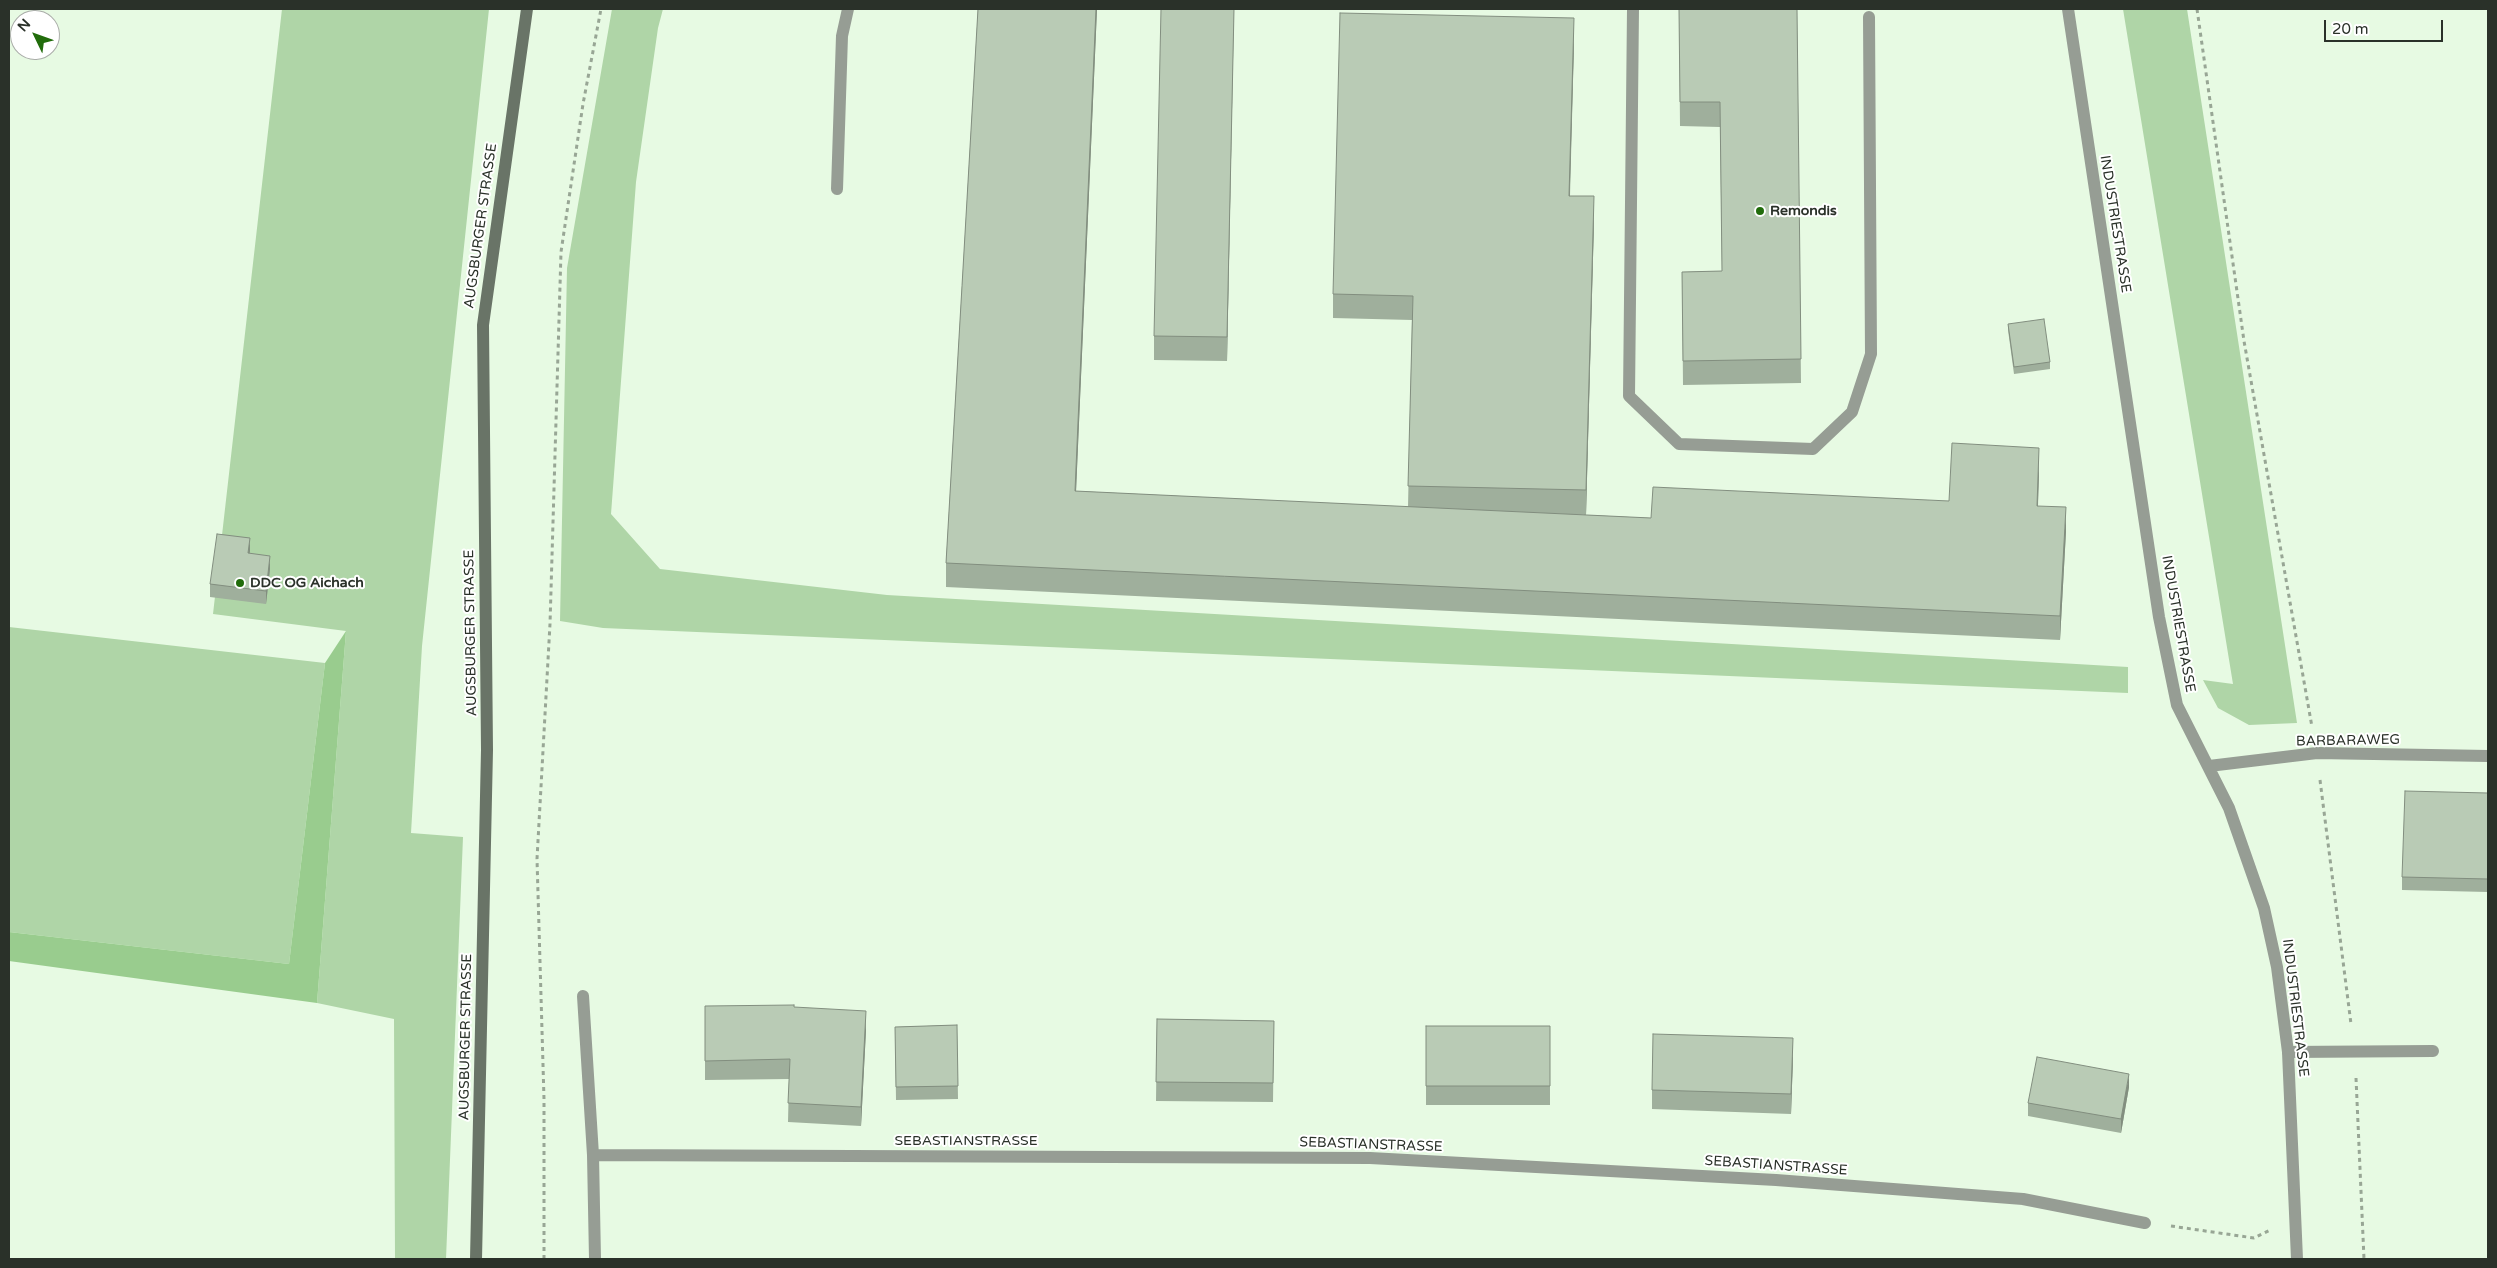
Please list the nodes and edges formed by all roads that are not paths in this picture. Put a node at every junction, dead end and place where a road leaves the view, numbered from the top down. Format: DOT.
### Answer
graph roads {
  1 [pos="527,9"];
  2 [pos="848,9"];
  3 [pos="1632,9"];
  4 [pos="2068,9"];
  5 [pos="1869,17"];
  6 [pos="837,189"];
  7 [pos="2488,756"];
  8 [pos="2209,766"];
  9 [pos="583,996"];
  10 [pos="2433,1051"];
  11 [pos="2288,1052"];
  12 [pos="594,1155"];
  13 [pos="2145,1223"];
  14 [pos="476,1259"];
  15 [pos="595,1259"];
  16 [pos="2297,1259"];
  1 -- 14 [label="main road, AUGSBURGER STRASSE"];
  2 -- 6 [label="street"];
  3 -- 5 [label="street"];
  4 -- 8 [label="street, INDUSTRIESTRASSE"];
  7 -- 8 [label="street, BARBARAWEG"];
  8 -- 11 [label="street, INDUSTRIESTRASSE"];
  9 -- 12 [label="street"];
  10 -- 11 [label="street"];
  11 -- 16 [label="street, INDUSTRIESTRASSE"];
  12 -- 13 [label="street, SEBASTIANSTRASSE"];
  12 -- 15 [label="street"];
}
